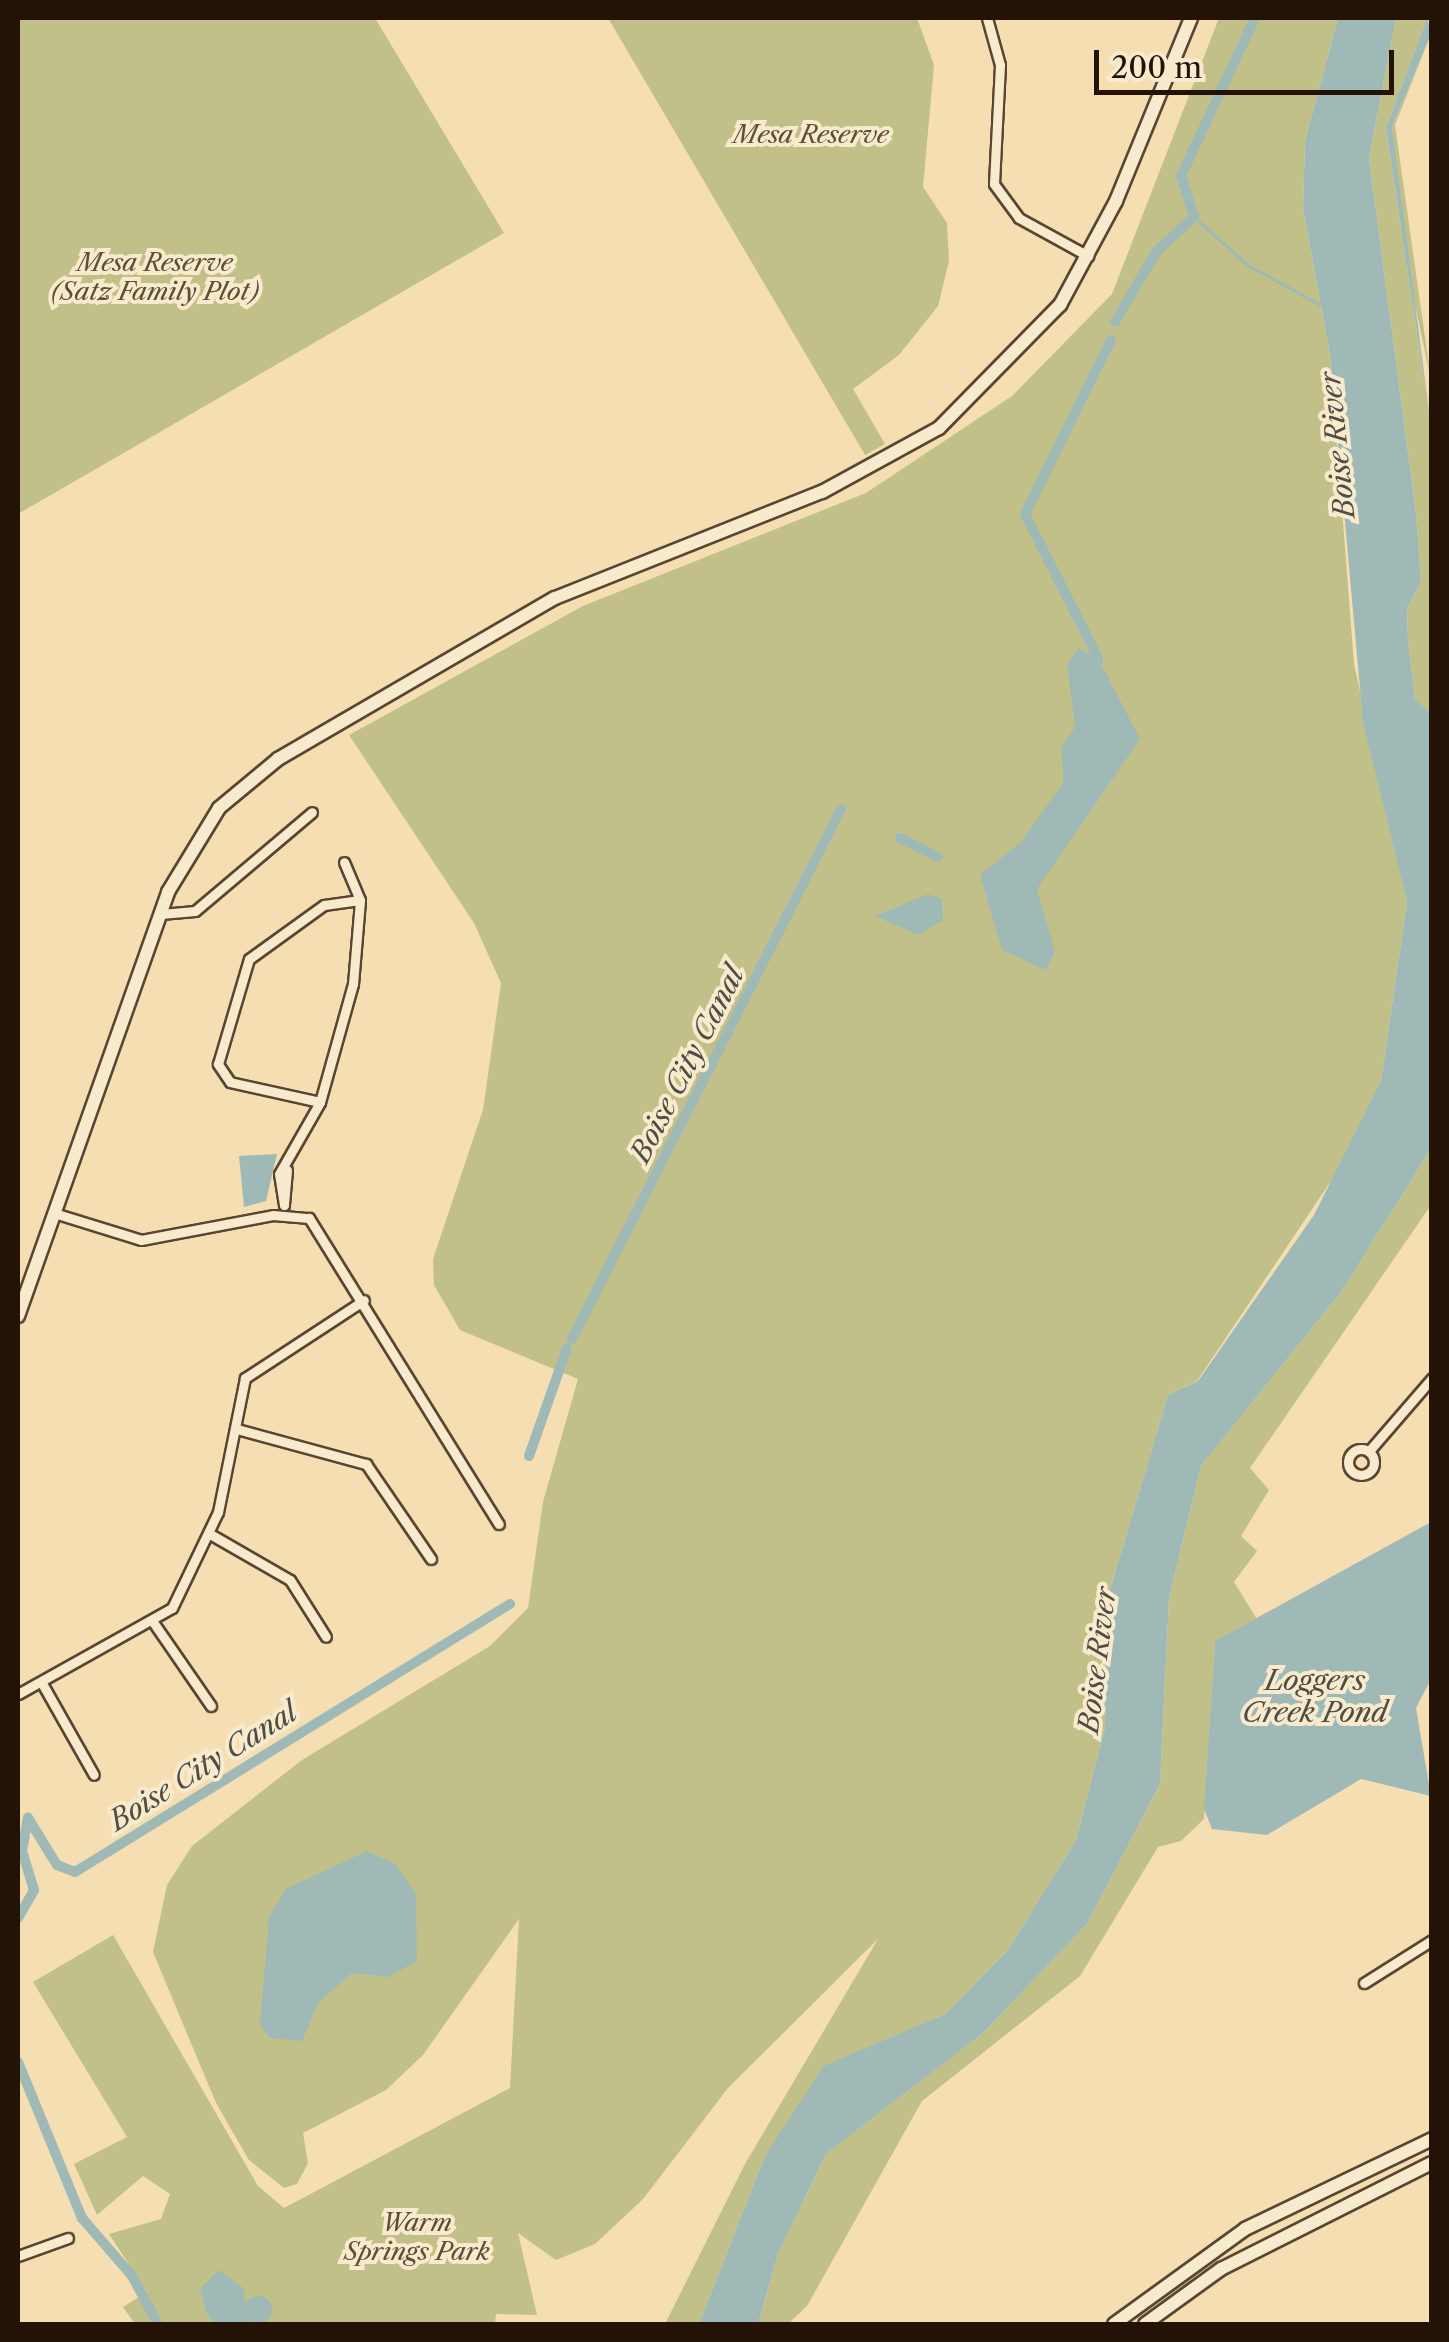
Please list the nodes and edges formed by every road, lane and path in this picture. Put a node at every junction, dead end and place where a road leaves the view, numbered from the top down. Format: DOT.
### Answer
graph roads {
  1 [pos="987,18"];
  2 [pos="1192,18"];
  3 [pos="1089,257"];
  4 [pos="312,812"];
  5 [pos="344,862"];
  6 [pos="360,900"];
  7 [pos="160,914"];
  8 [pos="320,1102"];
  9 [pos="284,1210"];
  10 [pos="54,1214"];
  11 [pos="364,1300"];
  12 [pos="18,1316"];
  13 [pos="1432,1378"];
  14 [pos="237,1429"];
  15 [pos="1369,1451"];
  16 [pos="498,1524"];
  17 [pos="210,1534"];
  18 [pos="431,1559"];
  19 [pos="152,1622"];
  20 [pos="326,1637"];
  21 [pos="43,1685"];
  22 [pos="18,1694"];
  23 [pos="211,1706"];
  24 [pos="94,1775"];
  25 [pos="1432,1940"];
  26 [pos="1364,1983"];
  27 [pos="1432,2139"];
  28 [pos="1432,2163"];
  29 [pos="68,2238"];
  30 [pos="18,2256"];
  31 [pos="1119,2323"];
  32 [pos="1146,2324"];
  1 -- 3 [label="street"];
  2 -- 3 [label="street"];
  3 -- 7 [label="street"];
  4 -- 7 [label="street"];
  5 -- 6 [label="street"];
  6 -- 8 [label="street"];
  6 -- 8 [label="street"];
  7 -- 10 [label="street"];
  8 -- 9 [label="street"];
  9 -- 10 [label="street"];
  9 -- 11 [label="street"];
  10 -- 12 [label="street"];
  11 -- 14 [label="street"];
  11 -- 16 [label="street"];
  13 -- 15 [label="street"];
  14 -- 17 [label="street"];
  14 -- 18 [label="street"];
  17 -- 19 [label="street"];
  17 -- 20 [label="street"];
  19 -- 21 [label="street"];
  19 -- 23 [label="street"];
  21 -- 22 [label="street"];
  21 -- 24 [label="street"];
  25 -- 26 [label="street"];
  27 -- 31 [label="street"];
  28 -- 32 [label="street"];
  29 -- 30 [label="street"];
}
